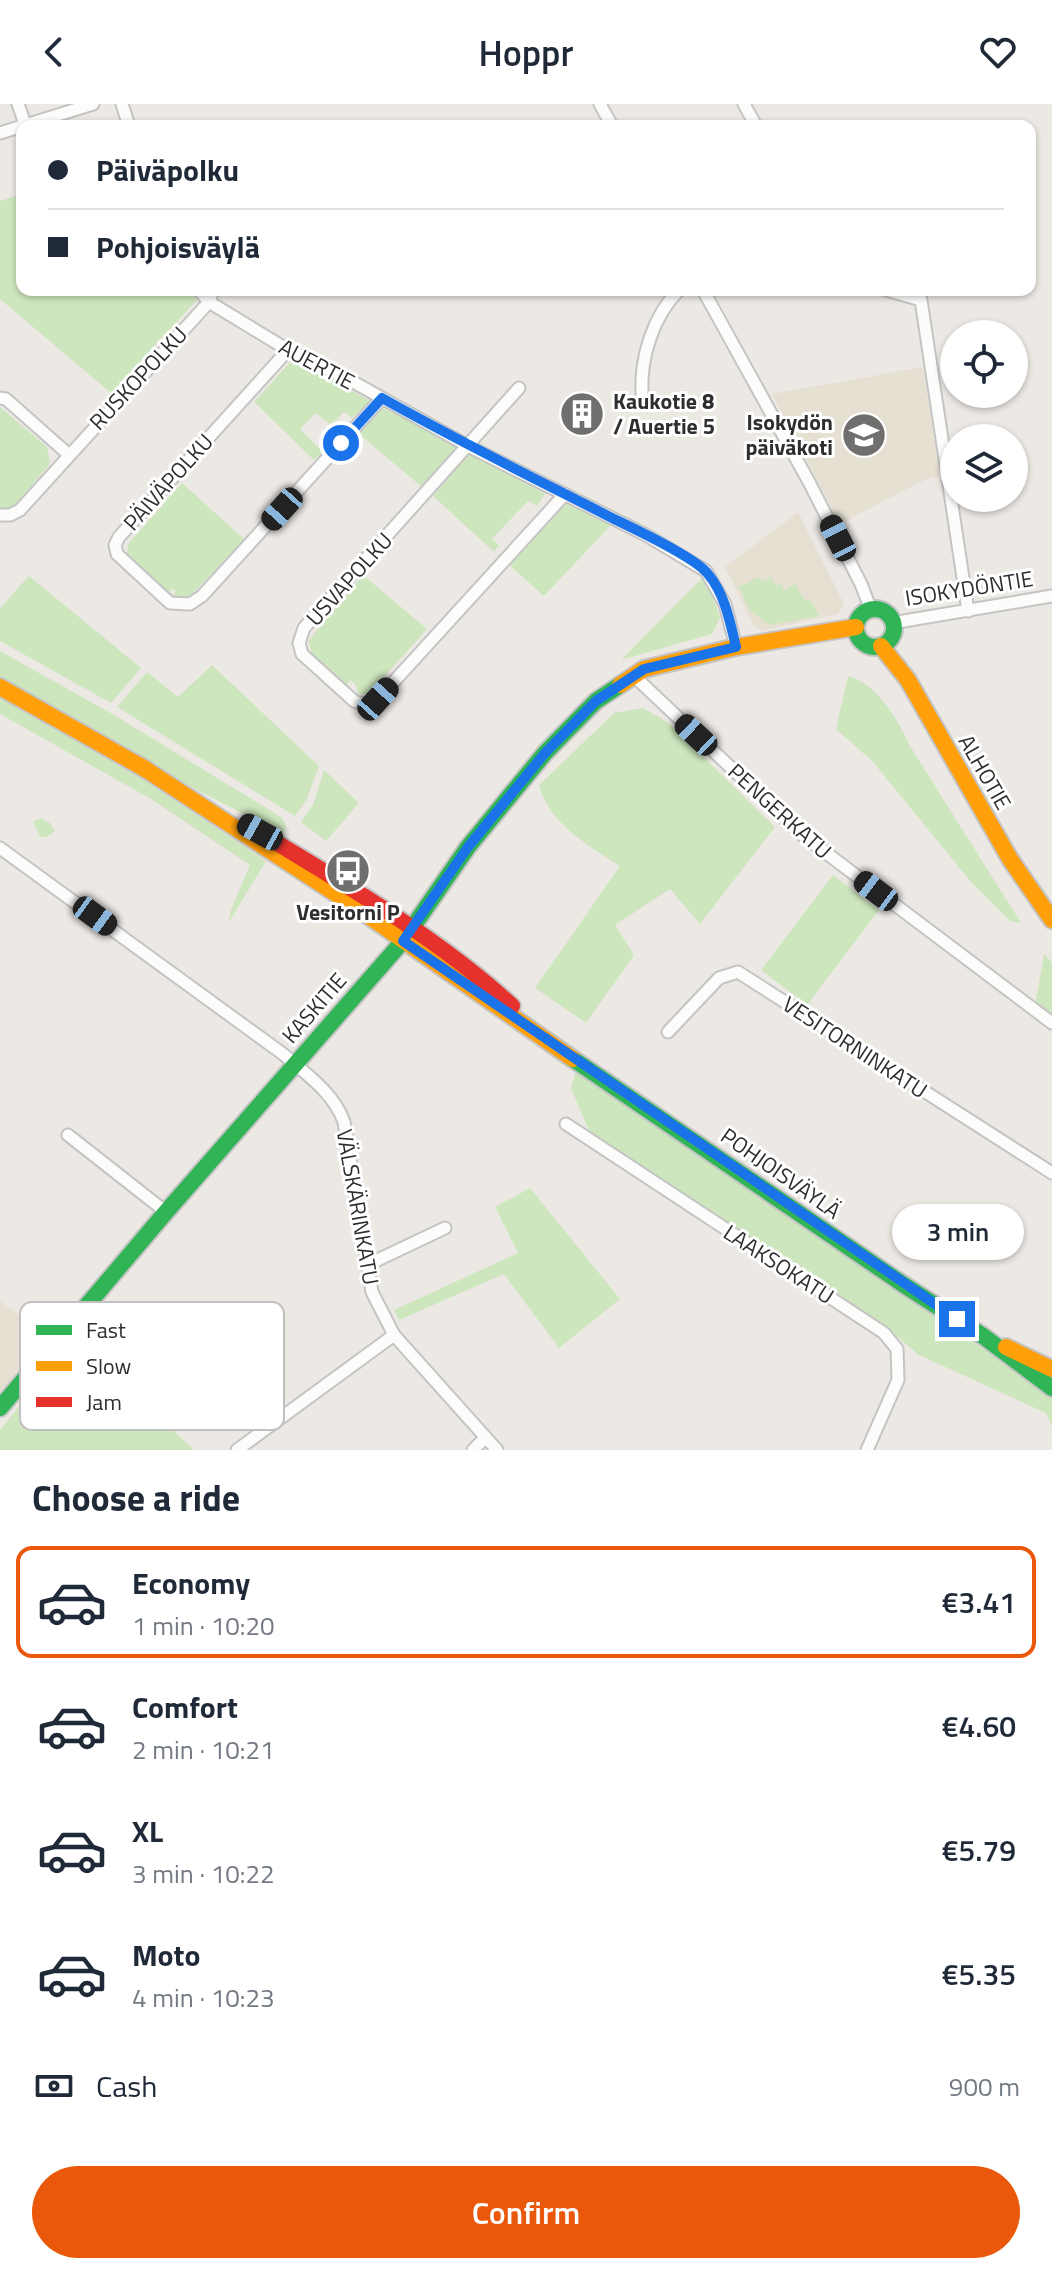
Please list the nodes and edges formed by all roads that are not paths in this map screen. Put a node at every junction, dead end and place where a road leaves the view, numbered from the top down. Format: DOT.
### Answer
graph roads {
  1 [pos="93,104"];
  2 [pos="39,120"];
  3 [pos="211,296"];
  4 [pos="673,296"];
  5 [pos="706,296"];
  6 [pos="907,296"];
  7 [pos="288,350"];
  8 [pos="519,388"];
  9 [pos="642,394"];
  10 [pos="0,398"];
  11 [pos="382,398"];
  12 [pos="468,446"];
  13 [pos="68,454"];
  14 [pos="565,494"];
  15 [pos="0,515"];
  16 [pos="1052,596"];
  17 [pos="871,610"];
  18 [pos="968,611"];
  19 [pos="892,623"];
  20 [pos="856,627"];
  21 [pos="881,646"];
  22 [pos="736,647"];
  23 [pos="633,675"];
  24 [pos="0,687"];
  25 [pos="0,848"];
  26 [pos="1052,920"];
  27 [pos="407,935"];
  28 [pos="1052,1023"];
  29 [pos="668,1032"];
  30 [pos="296,1064"];
  31 [pos="566,1124"];
  32 [pos="68,1135"];
  33 [pos="1052,1173"];
  34 [pos="166,1212"];
  35 [pos="445,1228"];
  36 [pos="367,1265"];
  37 [pos="90,1302"];
  38 [pos="394,1335"];
  39 [pos="983,1336"];
  40 [pos="1052,1369"];
  41 [pos="20,1384"];
  42 [pos="1052,1388"];
  43 [pos="0,1408"];
  44 [pos="284,1416"];
  45 [pos="264,1430"];
  46 [pos="485,1438"];
  47 [pos="237,1450"];
  48 [pos="473,1450"];
  49 [pos="497,1450"];
  50 [pos="867,1450"];
  1 -- 2 [label="street"];
  3 -- 7 [label="street, AUERTIE"];
  3 -- 13 [label="street, RUSKOPOLKU"];
  4 -- 9 [label="street"];
  5 -- 17 [label="street"];
  6 -- 18 [label="street"];
  7 -- 11 [label="street, AUERTIE"];
  7 -- 11 [label="street, PÄIVÄPOLKU"];
  8 -- 12 [label="street"];
  10 -- 13 [label="street"];
  11 -- 12 [label="street, AUERTIE"];
  12 -- 14 [label="street, AUERTIE"];
  12 -- 14 [label="street, USVAPOLKU"];
  13 -- 15 [label="street, RUSKOPOLKU"];
  14 -- 22 [label="street, AUERTIE"];
  16 -- 18 [label="street, ISOKYDÖNTIE"];
  17 -- 19 [label="street"];
  17 -- 20 [label="street"];
  18 -- 19 [label="street, ISOKYDÖNTIE"];
  19 -- 21 [label="street"];
  20 -- 21 [label="street"];
  20 -- 22 [label="street"];
  21 -- 26 [label="street, ALHOTIE"];
  22 -- 23 [label="street, KASKITIE"];
  23 -- 27 [label="street, KASKITIE"];
  23 -- 28 [label="street, PENGERKATU"];
  24 -- 27 [label="street, POHJOISVÄYLÄ"];
  25 -- 30 [label="street, VÄLSKÄRINKATU"];
  27 -- 30 [label="street, KASKITIE"];
  27 -- 39 [label="street, POHJOISVÄYLÄ"];
  29 -- 33 [label="street, VESITORNINKATU"];
  30 -- 34 [label="street, KASKITIE"];
  30 -- 36 [label="street, VÄLSKÄRINKATU"];
  31 -- 50 [label="street, LAAKSOKATU"];
  32 -- 34 [label="street"];
  34 -- 37 [label="street, KASKITIE"];
  35 -- 36 [label="street"];
  36 -- 38 [label="street, VÄLSKÄRINKATU"];
  38 -- 44 [label="street"];
  38 -- 46 [label="street, VÄLSKÄRINKATU"];
  39 -- 40 [label="street, POHJOISVÄYLÄ"];
  39 -- 42 [label="street, POHJOISVÄYLÄ"];
  41 -- 43 [label="street, KASKITIE"];
  45 -- 47 [label="street"];
  46 -- 48 [label="street"];
  46 -- 49 [label="street, VÄLSKÄRINKATU"];
}
